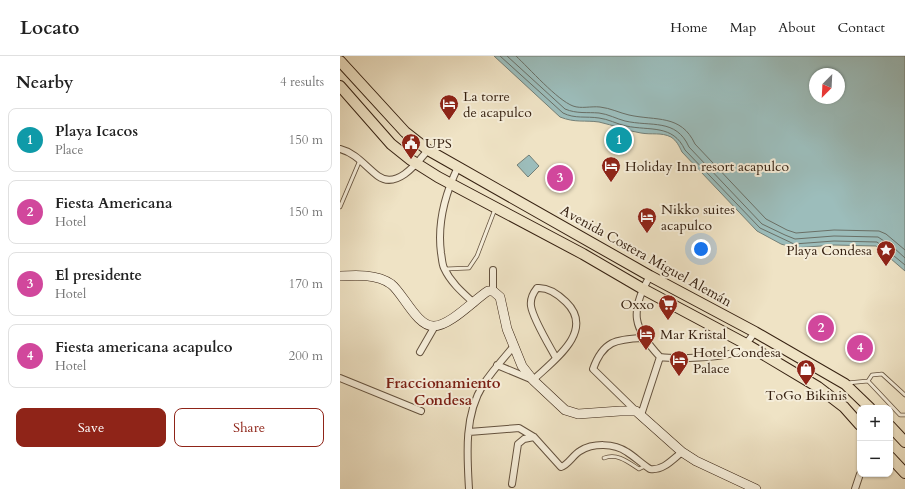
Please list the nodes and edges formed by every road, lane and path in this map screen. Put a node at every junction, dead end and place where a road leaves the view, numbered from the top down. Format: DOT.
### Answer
graph roads {
  1 [pos="340,61"];
  2 [pos="340,86"];
  3 [pos="340,149"];
  4 [pos="428,150"];
  5 [pos="360,160"];
  6 [pos="417,164"];
  7 [pos="458,166"];
  8 [pos="450,183"];
  9 [pos="340,207"];
  10 [pos="495,207"];
  11 [pos="445,270"];
  12 [pos="493,270"];
  13 [pos="340,276"];
  14 [pos="650,276"];
  15 [pos="643,289"];
  16 [pos="493,291"];
  17 [pos="474,303"];
  18 [pos="435,326"];
  19 [pos="755,332"];
  20 [pos="643,338"];
  21 [pos="746,344"];
  22 [pos="514,346"];
  23 [pos="420,352"];
  24 [pos="556,358"];
  25 [pos="660,358"];
  26 [pos="497,365"];
  27 [pos="340,378"];
  28 [pos="532,380"];
  29 [pos="868,381"];
  30 [pos="845,384"];
  31 [pos="905,395"];
  32 [pos="867,405"];
  33 [pos="420,411"];
  34 [pos="639,413"];
  35 [pos="905,415"];
  36 [pos="857,422"];
  37 [pos="893,429"];
  38 [pos="469,432"];
  39 [pos="532,435"];
  40 [pos="905,442"];
  41 [pos="682,452"];
  42 [pos="604,458"];
  43 [pos="893,460"];
  44 [pos="645,466"];
  45 [pos="905,473"];
  46 [pos="859,477"];
  47 [pos="512,484"];
  48 [pos="469,489"];
  49 [pos="756,489"];
  50 [pos="855,489"];
  1 -- 4 [label="main road, Avenida Costera Miguel Alemán"];
  2 -- 6 [label="main road, Avenida Costera Miguel Alemán"];
  3 -- 5 [label="street"];
  4 -- 6 [label="street"];
  4 -- 7 [label="main road, Avenida Costera Miguel Alemán"];
  5 -- 6 [label="street"];
  5 -- 9 [label="lane"];
  6 -- 8 [label="main road, Avenida Costera Miguel Alemán"];
  7 -- 8 [label="street"];
  7 -- 14 [label="main road, Avenida Costera Miguel Alemán"];
  8 -- 10 [label="main road, Avenida Costera Miguel Alemán"];
  8 -- 11 [label="street"];
  10 -- 11 [label="lane"];
  10 -- 15 [label="main road, Avenida Costera Miguel Alemán"];
  11 -- 17 [label="street"];
  12 -- 16 [label="street"];
  13 -- 18 [label="main road"];
  14 -- 15 [label="street"];
  14 -- 19 [label="main road, Avenida Costera Miguel Alemán"];
  15 -- 20 [label="street"];
  15 -- 21 [label="main road, Avenida Costera Miguel Alemán"];
  16 -- 17 [label="main road"];
  16 -- 22 [label="main road"];
  17 -- 18 [label="main road"];
  18 -- 23 [label="street"];
  19 -- 21 [label="street"];
  19 -- 30 [label="main road, Avenida Costera Miguel Alemán"];
  20 -- 25 [label="street"];
  20 -- 34 [label="street"];
  21 -- 25 [label="street"];
  21 -- 36 [label="main road, Avenida Costera Miguel Alemán"];
  22 -- 26 [label="street"];
  22 -- 28 [label="main road"];
  24 -- 24 [label="street"];
  24 -- 28 [label="street"];
  25 -- 34 [label="street"];
  26 -- 28 [label="street"];
  26 -- 38 [label="street"];
  27 -- 33 [label="street"];
  28 -- 34 [label="main road"];
  29 -- 30 [label="lane"];
  29 -- 31 [label="lane"];
  29 -- 35 [label="lane"];
  30 -- 32 [label="main road, Avenida Costera Miguel Alemán"];
  34 -- 41 [label="main road"];
  37 -- 40 [label="main road"];
  38 -- 39 [label="street"];
  38 -- 48 [label="street"];
  39 -- 44 [label="street"];
  39 -- 47 [label="street"];
  41 -- 44 [label="street"];
  41 -- 49 [label="main road"];
  42 -- 44 [label="lane"];
  43 -- 45 [label="main road"];
  46 -- 50 [label="street"];
}
